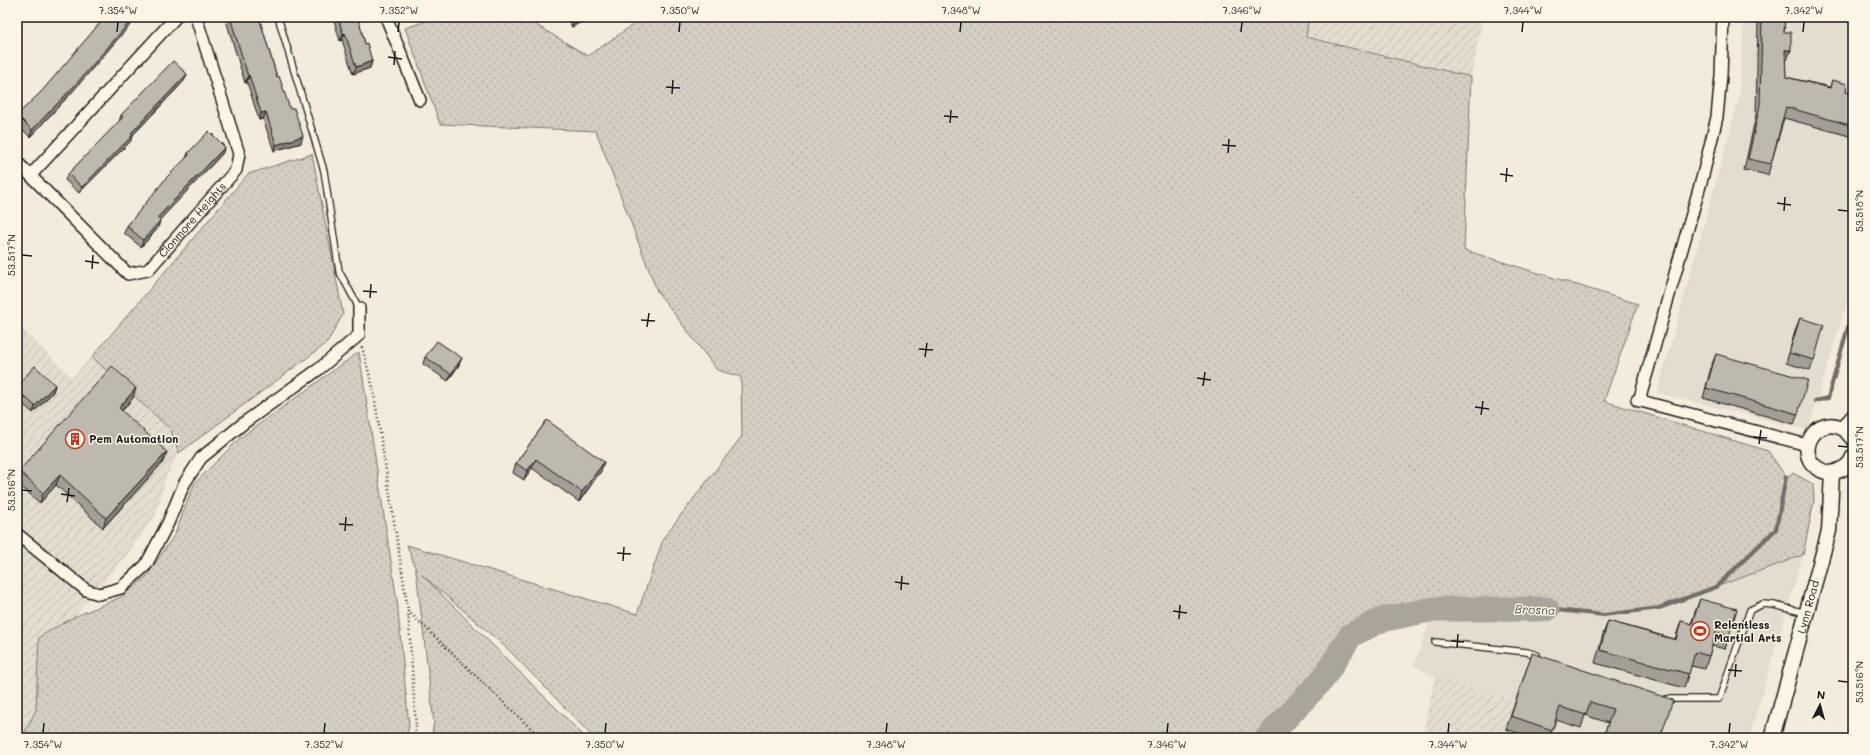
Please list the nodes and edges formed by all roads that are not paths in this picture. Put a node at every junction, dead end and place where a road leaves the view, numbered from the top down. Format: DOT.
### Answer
graph roads {
  1 [pos="176,17"];
  2 [pos="196,17"];
  3 [pos="278,17"];
  4 [pos="386,17"];
  5 [pos="1723,17"];
  6 [pos="420,100"];
  7 [pos="17,162"];
  8 [pos="31,175"];
  9 [pos="359,308"];
  10 [pos="1853,417"];
  11 [pos="1844,428"];
  12 [pos="1853,439"];
  13 [pos="1808,445"];
  14 [pos="1853,457"];
  15 [pos="1832,473"];
  16 [pos="17,534"];
  17 [pos="1806,614"];
  18 [pos="1435,642"];
  19 [pos="1542,657"];
  20 [pos="1658,697"];
  21 [pos="1772,738"];
  1 -- 8 [label="street"];
  2 -- 8 [label="street, Clonmore Heights"];
  3 -- 9 [label="lane"];
  4 -- 6 [label="street"];
  5 -- 13 [label="street"];
  7 -- 8 [label="street, Clonmore Heights"];
  9 -- 16 [label="street"];
  10 -- 11 [label="street"];
  11 -- 12 [label="street"];
  11 -- 13 [label="street"];
  13 -- 15 [label="street"];
  14 -- 15 [label="street"];
  15 -- 17 [label="street, Lynn Road"];
  17 -- 20 [label="lane"];
  17 -- 21 [label="street, Lynn Road"];
  18 -- 19 [label="lane"];
}
